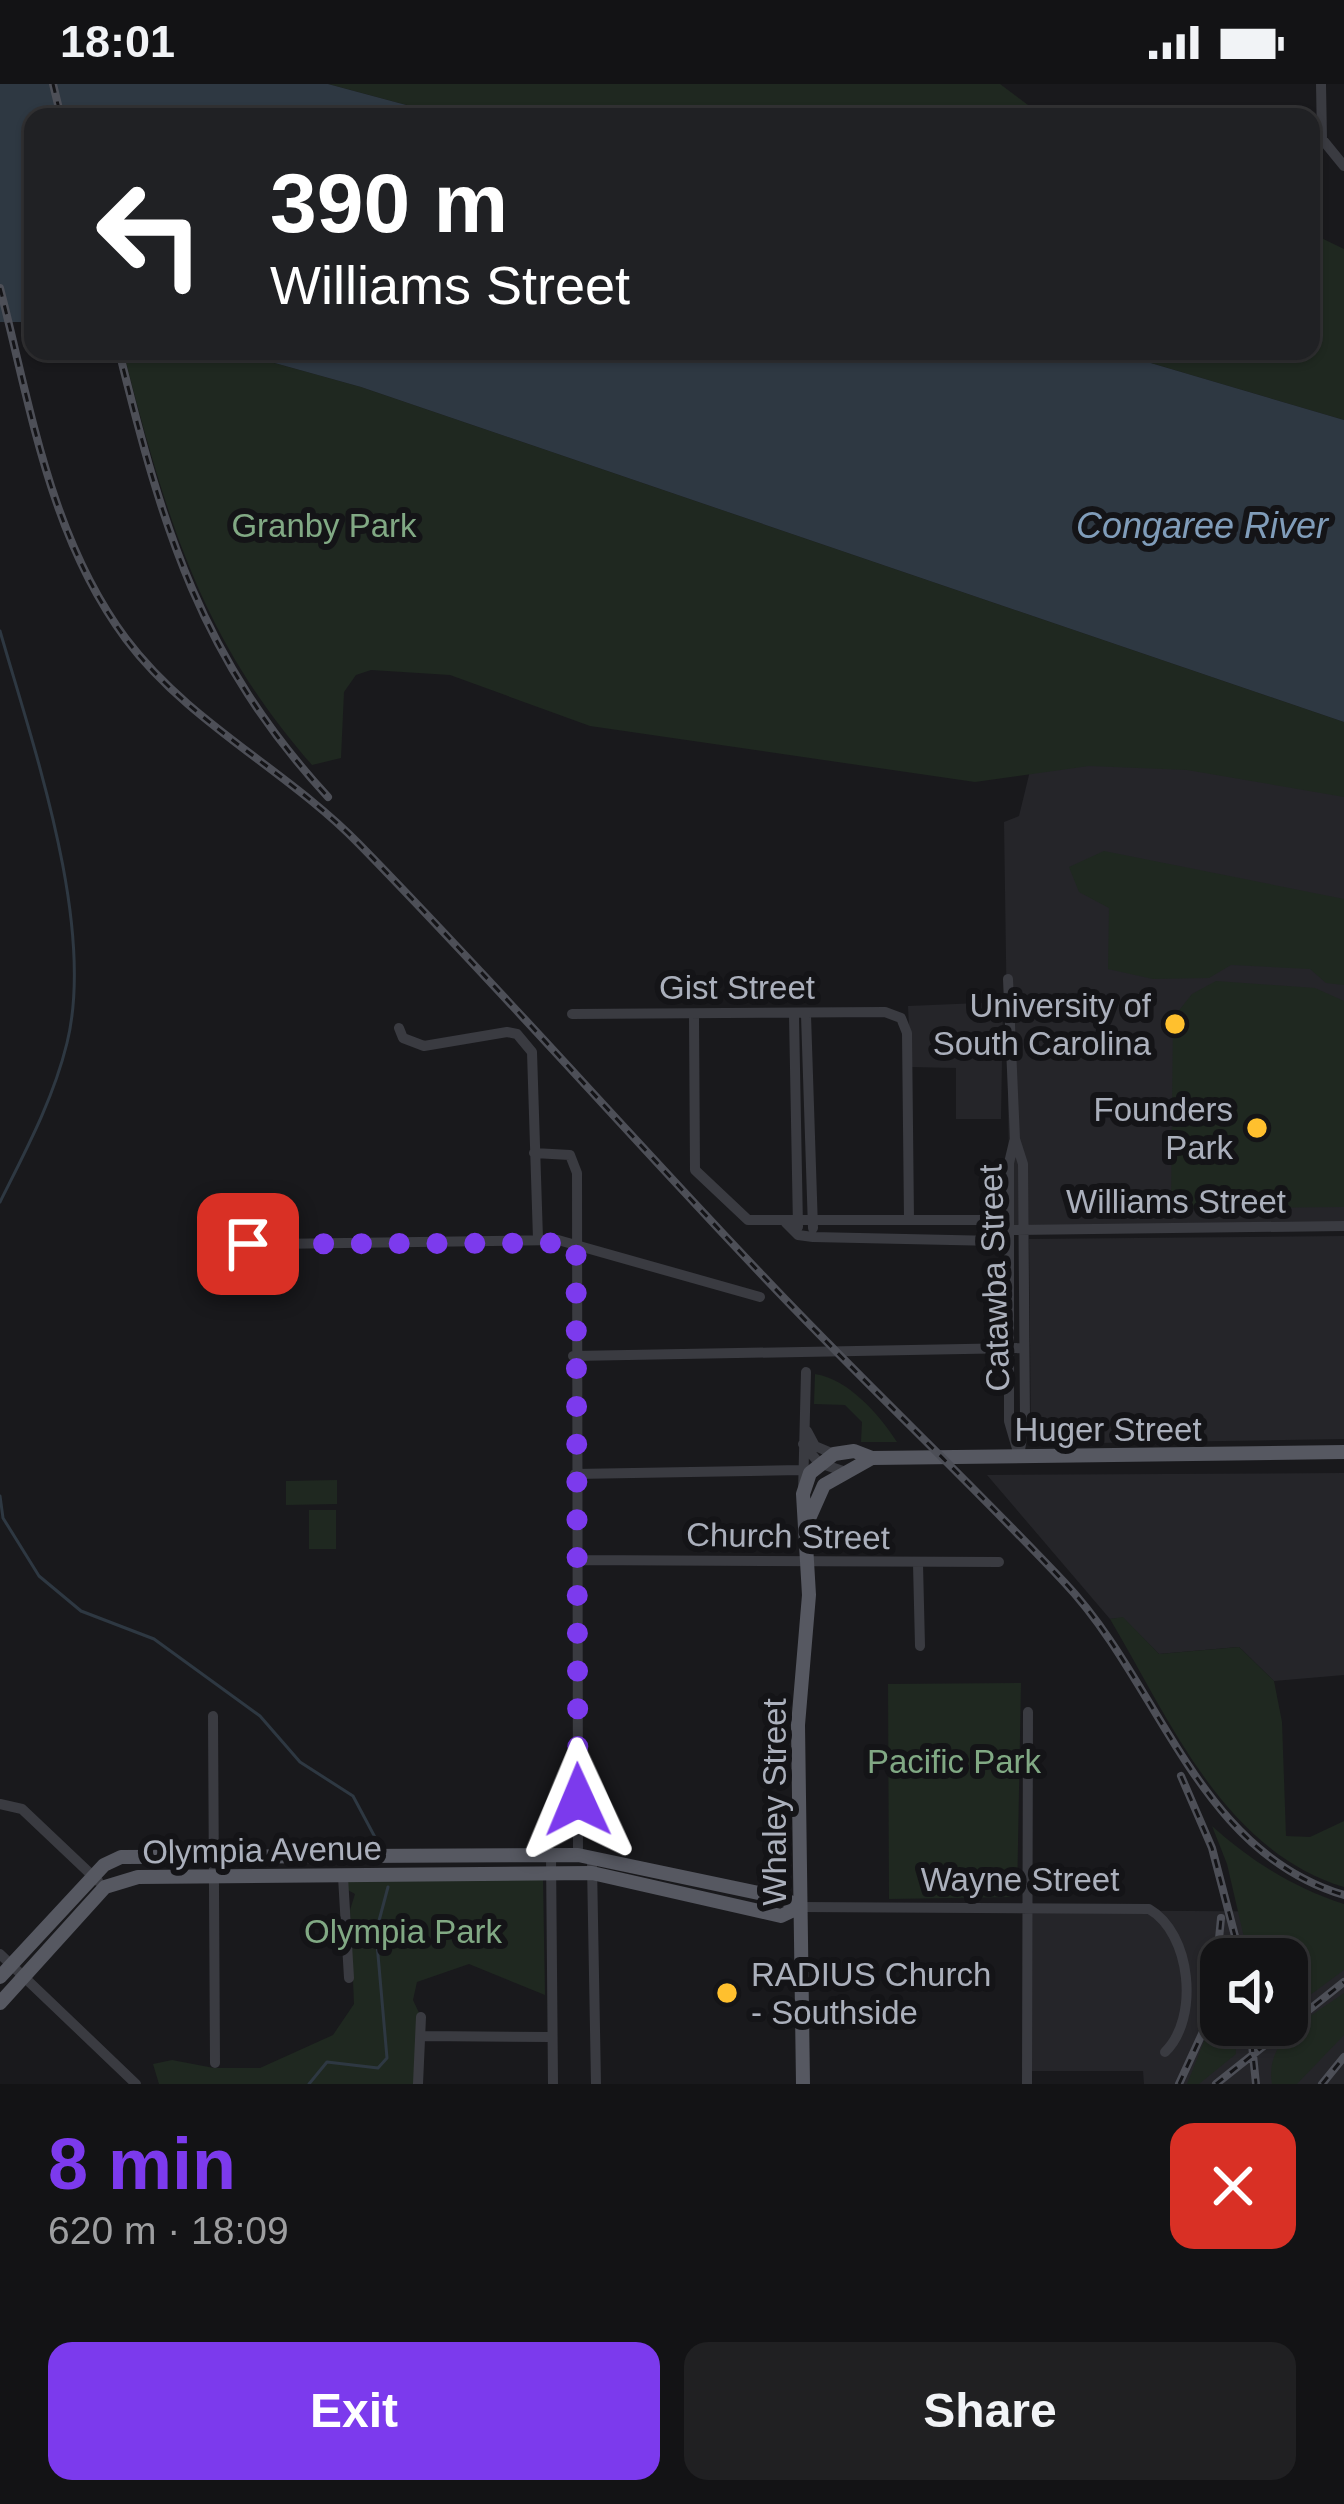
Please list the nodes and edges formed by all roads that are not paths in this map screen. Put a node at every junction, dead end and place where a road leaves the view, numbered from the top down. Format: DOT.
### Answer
graph roads {
  1 [pos="1322,84"];
  2 [pos="1344,166"];
  3 [pos="1008,979"];
  4 [pos="572,1014"];
  5 [pos="694,1015"];
  6 [pos="800,1015"];
  7 [pos="399,1028"];
  8 [pos="1015,1139"];
  9 [pos="534,1153"];
  10 [pos="909,1220"];
  11 [pos="814,1221"];
  12 [pos="1344,1226"];
  13 [pos="794,1227"];
  14 [pos="1009,1229"];
  15 [pos="1024,1229"];
  16 [pos="813,1237"];
  17 [pos="538,1239"];
  18 [pos="576,1243"];
  19 [pos="203,1245"];
  20 [pos="760,1298"];
  21 [pos="1008,1348"];
  22 [pos="1024,1348"];
  23 [pos="574,1356"];
  24 [pos="806,1372"];
  25 [pos="805,1438"];
  26 [pos="1344,1452"];
  27 [pos="834,1454"];
  28 [pos="1019,1456"];
  29 [pos="872,1458"];
  30 [pos="819,1463"];
  31 [pos="800,1470"];
  32 [pos="843,1471"];
  33 [pos="575,1474"];
  34 [pos="803,1494"];
  35 [pos="808,1521"];
  36 [pos="577,1560"];
  37 [pos="999,1562"];
  38 [pos="809,1563"];
  39 [pos="918,1564"];
  40 [pos="920,1646"];
  41 [pos="1028,1712"];
  42 [pos="213,1716"];
  43 [pos="0,1804"];
  44 [pos="551,1855"];
  45 [pos="585,1856"];
  46 [pos="213,1857"];
  47 [pos="550,1873"];
  48 [pos="585,1873"];
  49 [pos="213,1877"];
  50 [pos="344,1877"];
  51 [pos="99,1882"];
  52 [pos="1026,1905"];
  53 [pos="800,1907"];
  54 [pos="6,1959"];
  55 [pos="0,1978"];
  56 [pos="349,1978"];
  57 [pos="23,1979"];
  58 [pos="0,2003"];
  59 [pos="421,2017"];
  60 [pos="421,2036"];
  61 [pos="551,2037"];
  62 [pos="1165,2052"];
  63 [pos="215,2063"];
  64 [pos="136,2084"];
  65 [pos="418,2084"];
  66 [pos="553,2084"];
  67 [pos="596,2084"];
  68 [pos="803,2084"];
  69 [pos="1027,2084"];
  1 -- 2 [label="street"];
  3 -- 8 [label="street, Catawba Street"];
  4 -- 5 [label="street, Gist Street"];
  5 -- 6 [label="street, Gist Street"];
  5 -- 13 [label="street"];
  6 -- 10 [label="street, Gist Street"];
  6 -- 11 [label="street"];
  6 -- 13 [label="street"];
  7 -- 9 [label="street"];
  8 -- 14 [label="street, Catawba Street"];
  8 -- 15 [label="street, Catawba Street"];
  9 -- 17 [label="street"];
  9 -- 18 [label="street"];
  10 -- 11 [label="street, Williams Street"];
  10 -- 14 [label="street, Williams Street"];
  11 -- 13 [label="street, Williams Street"];
  11 -- 16 [label="street"];
  12 -- 15 [label="street, Williams Street"];
  13 -- 16 [label="street, Williams Street"];
  14 -- 15 [label="street, Williams Street"];
  14 -- 16 [label="street, Williams Street"];
  14 -- 21 [label="street, Catawba Street"];
  15 -- 22 [label="street, Catawba Street"];
  17 -- 18 [label="street"];
  17 -- 19 [label="street"];
  18 -- 20 [label="street"];
  18 -- 23 [label="street"];
  21 -- 22 [label="street"];
  21 -- 23 [label="street"];
  21 -- 28 [label="street, Catawba Street"];
  22 -- 28 [label="street, Catawba Street"];
  23 -- 33 [label="street"];
  24 -- 25 [label="street, Whaley Street"];
  25 -- 27 [label="street"];
  25 -- 30 [label="street"];
  25 -- 31 [label="street, Whaley Street"];
  26 -- 28 [label="main road, Huger Street"];
  27 -- 29 [label="main road"];
  27 -- 30 [label="main road"];
  28 -- 29 [label="main road, Huger Street"];
  29 -- 32 [label="main road"];
  30 -- 32 [label="street"];
  30 -- 34 [label="main road"];
  31 -- 33 [label="street"];
  31 -- 34 [label="street, Whaley Street"];
  32 -- 35 [label="main road"];
  33 -- 36 [label="street"];
  34 -- 35 [label="main road, Whaley Street"];
  35 -- 38 [label="main road, Whaley Street"];
  36 -- 38 [label="street, Church Street"];
  36 -- 45 [label="street"];
  37 -- 39 [label="street, Church Street"];
  38 -- 39 [label="street, Church Street"];
  38 -- 53 [label="main road, Whaley Street"];
  39 -- 40 [label="street"];
  41 -- 52 [label="street"];
  42 -- 46 [label="street"];
  43 -- 51 [label="street"];
  44 -- 45 [label="main road, Olympia Avenue"];
  44 -- 46 [label="main road, Olympia Avenue"];
  44 -- 47 [label="street"];
  45 -- 48 [label="street"];
  45 -- 53 [label="main road, Wayne Street"];
  46 -- 49 [label="street"];
  46 -- 51 [label="main road, Olympia Avenue"];
  47 -- 48 [label="main road, Olympia Avenue"];
  47 -- 50 [label="main road, Olympia Avenue"];
  47 -- 61 [label="street"];
  48 -- 53 [label="main road, Wayne Street"];
  48 -- 67 [label="street"];
  49 -- 50 [label="main road, Olympia Avenue"];
  49 -- 51 [label="main road, Olympia Avenue"];
  49 -- 63 [label="street"];
  50 -- 56 [label="street"];
  51 -- 54 [label="main road, Olympia Avenue"];
  51 -- 57 [label="main road, Olympia Avenue"];
  52 -- 53 [label="street, Wayne Street"];
  52 -- 62 [label="street, Wayne Street"];
  52 -- 69 [label="street"];
  53 -- 68 [label="main road, Whaley Street"];
  54 -- 55 [label="main road, Olympia Avenue"];
  54 -- 57 [label="street"];
  57 -- 58 [label="main road, Olympia Avenue"];
  57 -- 64 [label="street"];
  59 -- 60 [label="street"];
  60 -- 61 [label="street"];
  60 -- 65 [label="street"];
  61 -- 66 [label="street"];
}
